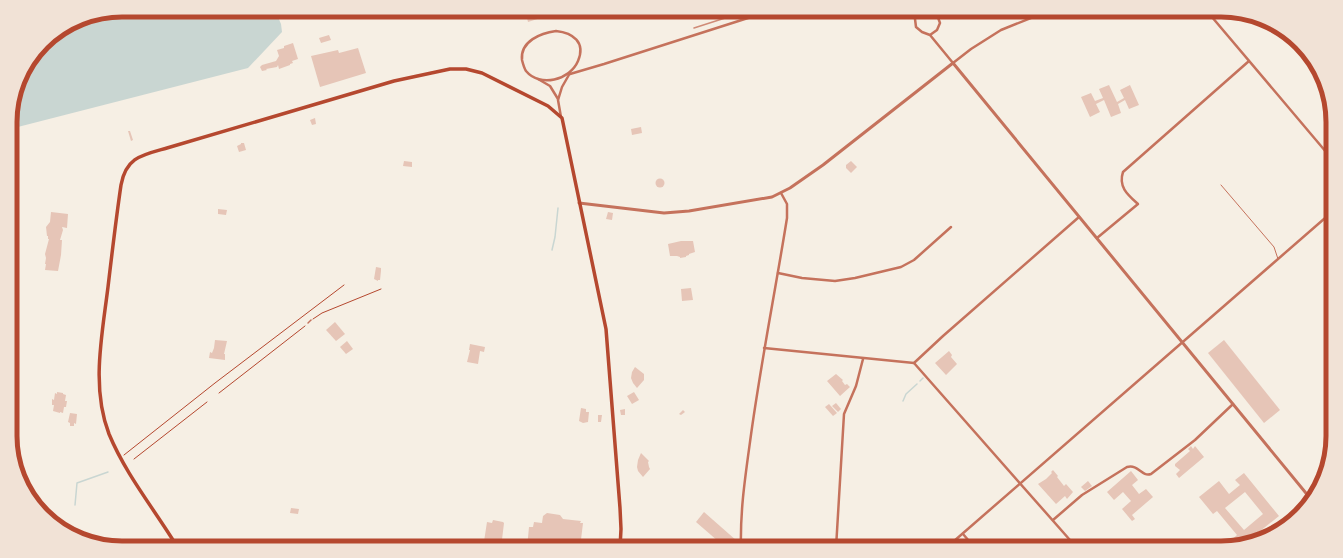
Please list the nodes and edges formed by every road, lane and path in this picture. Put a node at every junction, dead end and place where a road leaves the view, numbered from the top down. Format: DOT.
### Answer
graph roads {
  1 [pos="751,17"];
  2 [pos="916,17"];
  3 [pos="939,17"];
  4 [pos="1033,17"];
  5 [pos="1212,17"];
  6 [pos="930,34"];
  7 [pos="1249,61"];
  8 [pos="953,63"];
  9 [pos="573,69"];
  10 [pos="570,74"];
  11 [pos="537,78"];
  12 [pos="558,100"];
  13 [pos="562,118"];
  14 [pos="1326,152"];
  15 [pos="1221,185"];
  16 [pos="781,193"];
  17 [pos="579,202"];
  18 [pos="1079,217"];
  19 [pos="1326,217"];
  20 [pos="950,227"];
  21 [pos="1096,238"];
  22 [pos="1278,259"];
  23 [pos="778,273"];
  24 [pos="344,284"];
  25 [pos="381,289"];
  26 [pos="311,320"];
  27 [pos="308,323"];
  28 [pos="1182,342"];
  29 [pos="764,348"];
  30 [pos="863,358"];
  31 [pos="914,363"];
  32 [pos="219,393"];
  33 [pos="207,402"];
  34 [pos="1233,404"];
  35 [pos="121,458"];
  36 [pos="134,459"];
  37 [pos="1021,483"];
  38 [pos="1308,495"];
  39 [pos="1053,520"];
  40 [pos="963,534"];
  41 [pos="174,541"];
  42 [pos="620,541"];
  43 [pos="741,541"];
  44 [pos="836,541"];
  45 [pos="954,541"];
  46 [pos="969,541"];
  47 [pos="1071,541"];
  1 -- 10 [label="street"];
  2 -- 6 [label="street"];
  3 -- 6 [label="street"];
  4 -- 8 [label="street"];
  5 -- 7 [label="street"];
  6 -- 8 [label="street"];
  7 -- 14 [label="street"];
  7 -- 21 [label="street"];
  8 -- 16 [label="street"];
  8 -- 18 [label="street"];
  9 -- 10 [label="street"];
  9 -- 11 [label="street"];
  9 -- 11 [label="street"];
  10 -- 12 [label="street"];
  11 -- 12 [label="street"];
  12 -- 13 [label="street"];
  13 -- 17 [label="main road"];
  13 -- 35 [label="main road"];
  15 -- 22 [label="lane"];
  16 -- 17 [label="street"];
  16 -- 23 [label="street"];
  17 -- 42 [label="main road"];
  18 -- 21 [label="street"];
  18 -- 31 [label="street"];
  19 -- 22 [label="street"];
  20 -- 23 [label="street"];
  21 -- 28 [label="street"];
  22 -- 28 [label="street"];
  23 -- 29 [label="street"];
  24 -- 35 [label="path"];
  25 -- 26 [label="path"];
  26 -- 27 [label="street"];
  27 -- 32 [label="path"];
  28 -- 34 [label="street"];
  28 -- 37 [label="street"];
  29 -- 30 [label="street"];
  29 -- 43 [label="street"];
  30 -- 31 [label="street"];
  30 -- 44 [label="street"];
  31 -- 37 [label="street"];
  33 -- 36 [label="path"];
  34 -- 38 [label="street"];
  34 -- 39 [label="street"];
  35 -- 41 [label="main road"];
  37 -- 39 [label="street"];
  37 -- 40 [label="street"];
  39 -- 47 [label="street"];
  40 -- 45 [label="street"];
  40 -- 46 [label="street"];
}
